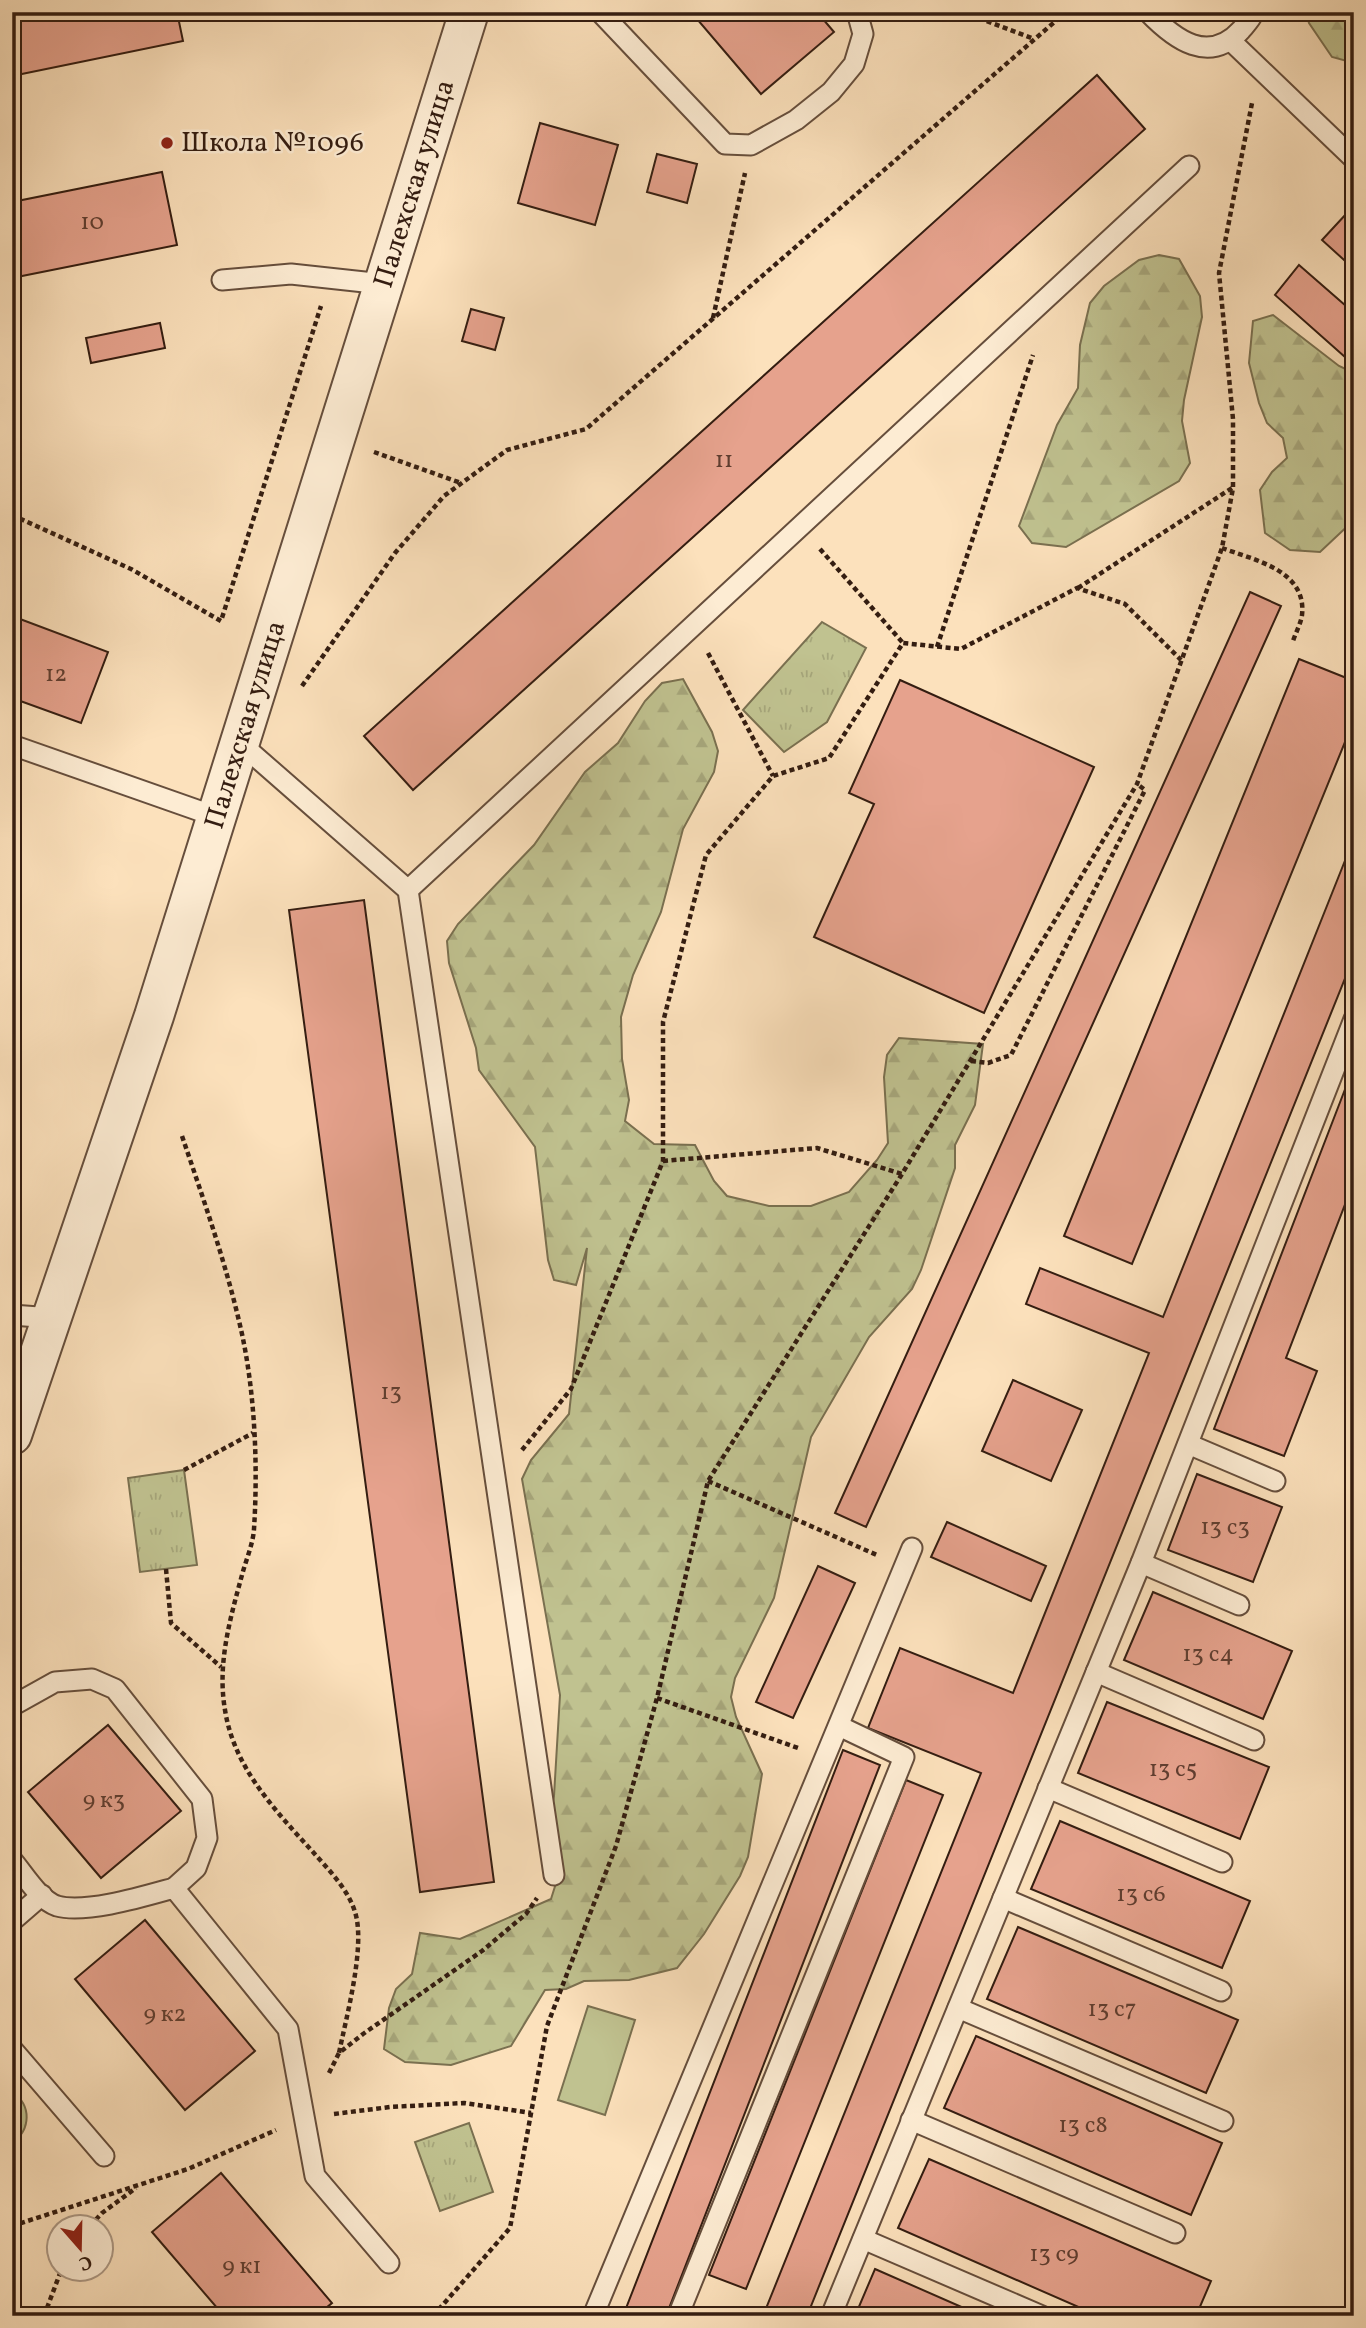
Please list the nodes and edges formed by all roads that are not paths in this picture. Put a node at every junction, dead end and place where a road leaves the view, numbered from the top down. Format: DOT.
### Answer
graph roads {
  1 [pos="469,12"];
  2 [pos="600,12"];
  3 [pos="857,12"];
  4 [pos="1148,12"];
  5 [pos="1254,12"];
  6 [pos="1231,41"];
  7 [pos="1354,159"];
  8 [pos="1189,166"];
  9 [pos="222,280"];
  10 [pos="383,284"];
  11 [pos="240,743"];
  12 [pos="12,745"];
  13 [pos="217,817"];
  14 [pos="408,890"];
  15 [pos="1354,1019"];
  16 [pos="12,1315"];
  17 [pos="52,1318"];
  18 [pos="12,1435"];
  19 [pos="1188,1444"];
  20 [pos="1275,1481"];
  21 [pos="912,1548"];
  22 [pos="1141,1563"];
  23 [pos="1239,1605"];
  24 [pos="1096,1672"];
  25 [pos="12,1706"];
  26 [pos="839,1726"];
  27 [pos="1254,1740"];
  28 [pos="1048,1788"];
  29 [pos="12,1860"];
  30 [pos="1222,1862"];
  31 [pos="554,1875"];
  32 [pos="174,1888"];
  33 [pos="42,1895"];
  34 [pos="1003,1898"];
  35 [pos="12,1921"];
  36 [pos="1221,1991"];
  37 [pos="958,2008"];
  38 [pos="12,2049"];
  39 [pos="911,2120"];
  40 [pos="1223,2121"];
  41 [pos="104,2156"];
  42 [pos="1175,2233"];
  43 [pos="863,2239"];
  44 [pos="389,2263"];
  45 [pos="593,2316"];
  46 [pos="678,2316"];
  47 [pos="831,2316"];
  48 [pos="1042,2316"];
  1 -- 10 [label="street, Палехская улица"];
  2 -- 3 [label="lane"];
  4 -- 6 [label="lane"];
  5 -- 6 [label="lane"];
  6 -- 7 [label="lane"];
  8 -- 14 [label="lane"];
  9 -- 10 [label="lane"];
  10 -- 11 [label="street, Палехская улица"];
  11 -- 13 [label="street, Палехская улица"];
  11 -- 14 [label="lane"];
  12 -- 13 [label="lane"];
  13 -- 17 [label="street, Палехская улица"];
  14 -- 31 [label="lane"];
  15 -- 19 [label="lane"];
  16 -- 17 [label="lane"];
  17 -- 18 [label="street, Палехская улица"];
  19 -- 20 [label="lane"];
  19 -- 22 [label="lane"];
  21 -- 26 [label="lane"];
  22 -- 23 [label="lane"];
  22 -- 24 [label="lane"];
  24 -- 27 [label="lane"];
  24 -- 28 [label="lane"];
  25 -- 32 [label="lane"];
  26 -- 45 [label="lane"];
  26 -- 46 [label="lane"];
  28 -- 30 [label="lane"];
  28 -- 34 [label="lane"];
  29 -- 33 [label="lane"];
  32 -- 33 [label="lane"];
  32 -- 44 [label="lane"];
  33 -- 35 [label="lane"];
  34 -- 36 [label="lane"];
  34 -- 37 [label="lane"];
  37 -- 39 [label="lane"];
  37 -- 40 [label="lane"];
  38 -- 41 [label="lane"];
  39 -- 42 [label="lane"];
  39 -- 43 [label="lane"];
  43 -- 47 [label="lane"];
  43 -- 48 [label="lane"];
}
